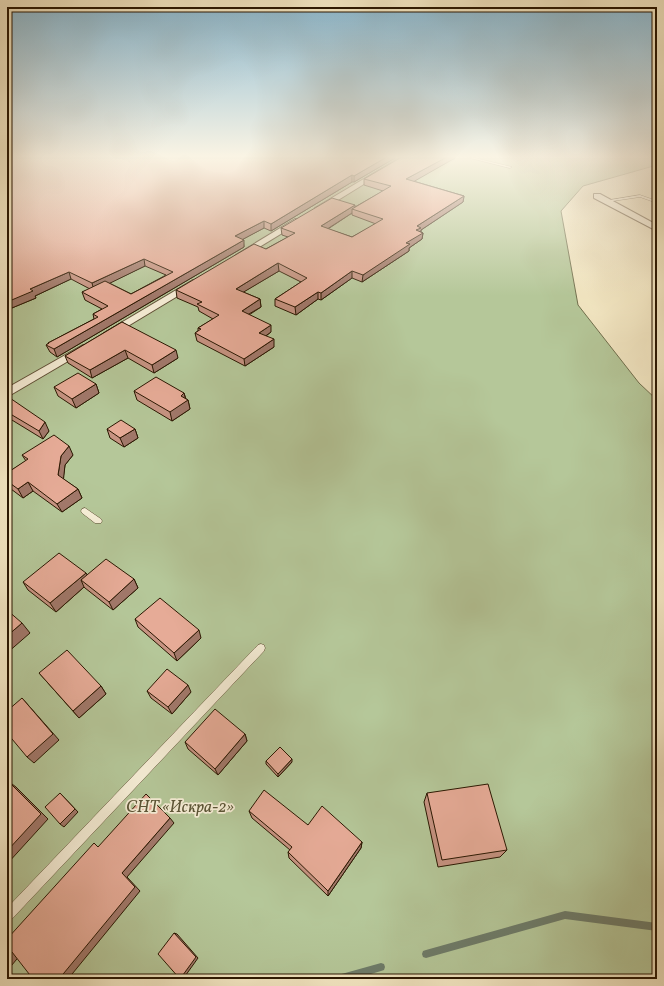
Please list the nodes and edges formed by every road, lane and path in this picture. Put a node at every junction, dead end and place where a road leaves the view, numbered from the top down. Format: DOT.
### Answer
graph roads {
  1 [pos="326,204"];
  2 [pos="612,204"];
  3 [pos="657,228"];
  4 [pos="228,262"];
  5 [pos="201,278"];
  6 [pos="7,393"];
  7 [pos="85,511"];
  8 [pos="98,522"];
  9 [pos="262,648"];
  10 [pos="7,916"];
  1 -- 4 [label="street"];
  2 -- 3 [label="street"];
  5 -- 6 [label="street"];
  7 -- 8 [label="lane"];
  9 -- 10 [label="lane"];
}
